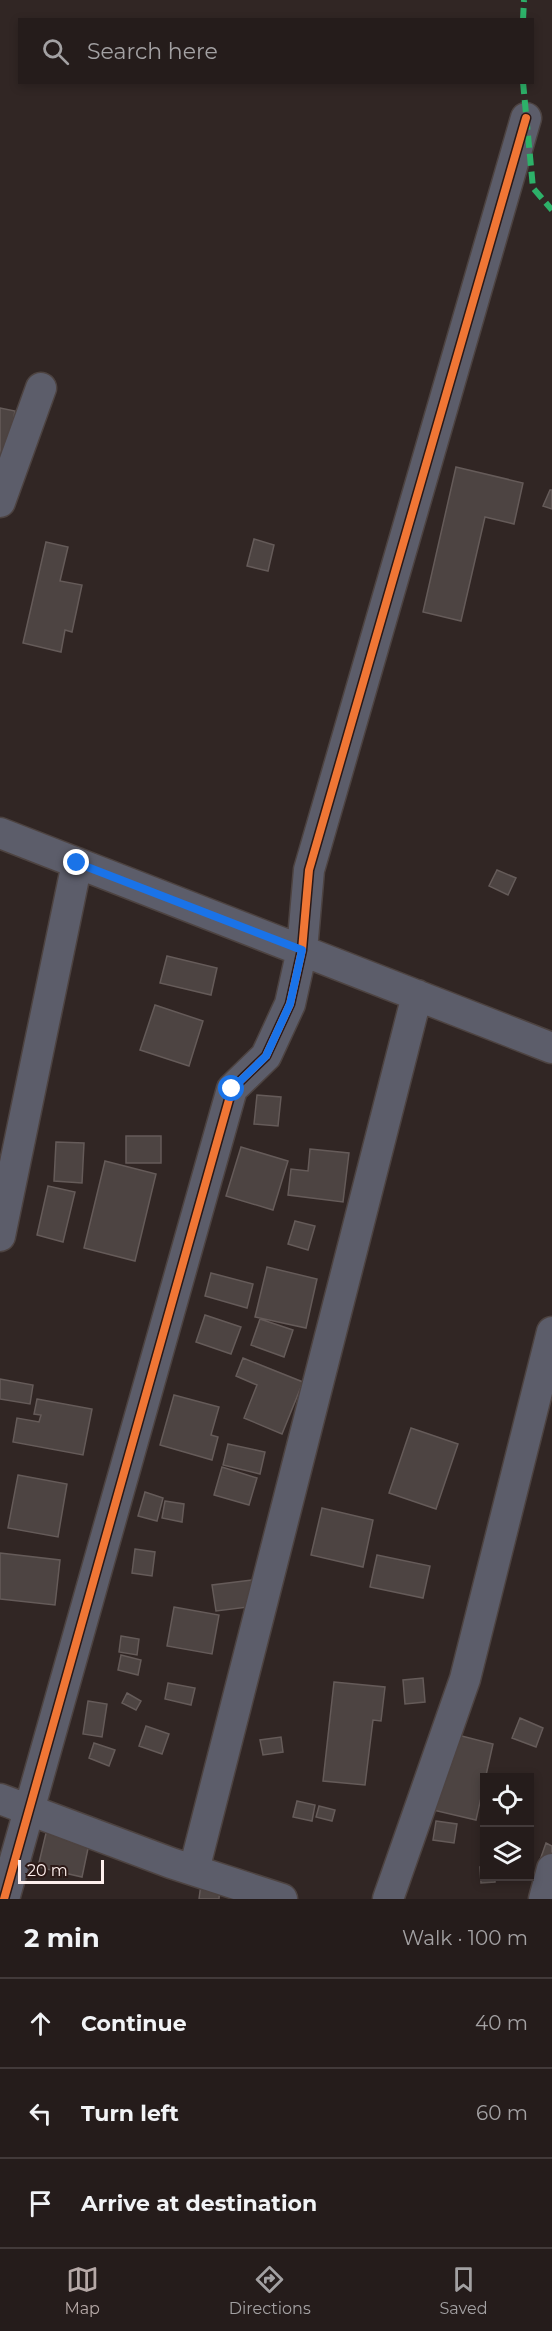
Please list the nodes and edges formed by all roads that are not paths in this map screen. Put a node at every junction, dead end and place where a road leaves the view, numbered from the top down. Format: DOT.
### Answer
graph roads {
  1 [pos="526,118"];
  2 [pos="41,388"];
  3 [pos="0,502"];
  4 [pos="0,833"];
  5 [pos="77,863"];
  6 [pos="302,950"];
  7 [pos="417,995"];
  8 [pos="552,1048"];
  9 [pos="0,1236"];
  10 [pos="552,1332"];
  11 [pos="0,1799"];
  12 [pos="30,1809"];
  13 [pos="552,1869"];
  14 [pos="194,1870"];
  15 [pos="4,1899"];
  16 [pos="282,1899"];
  17 [pos="388,1899"];
  18 [pos="544,1899"];
  1 -- 6 [label="street"];
  2 -- 3 [label="street"];
  4 -- 5 [label="street"];
  5 -- 6 [label="street"];
  5 -- 9 [label="street"];
  6 -- 7 [label="street"];
  6 -- 12 [label="street"];
  7 -- 8 [label="street"];
  7 -- 14 [label="street"];
  10 -- 17 [label="street"];
  11 -- 12 [label="street"];
  12 -- 14 [label="street"];
  12 -- 15 [label="street"];
  13 -- 18 [label="street"];
  14 -- 16 [label="street"];
}
